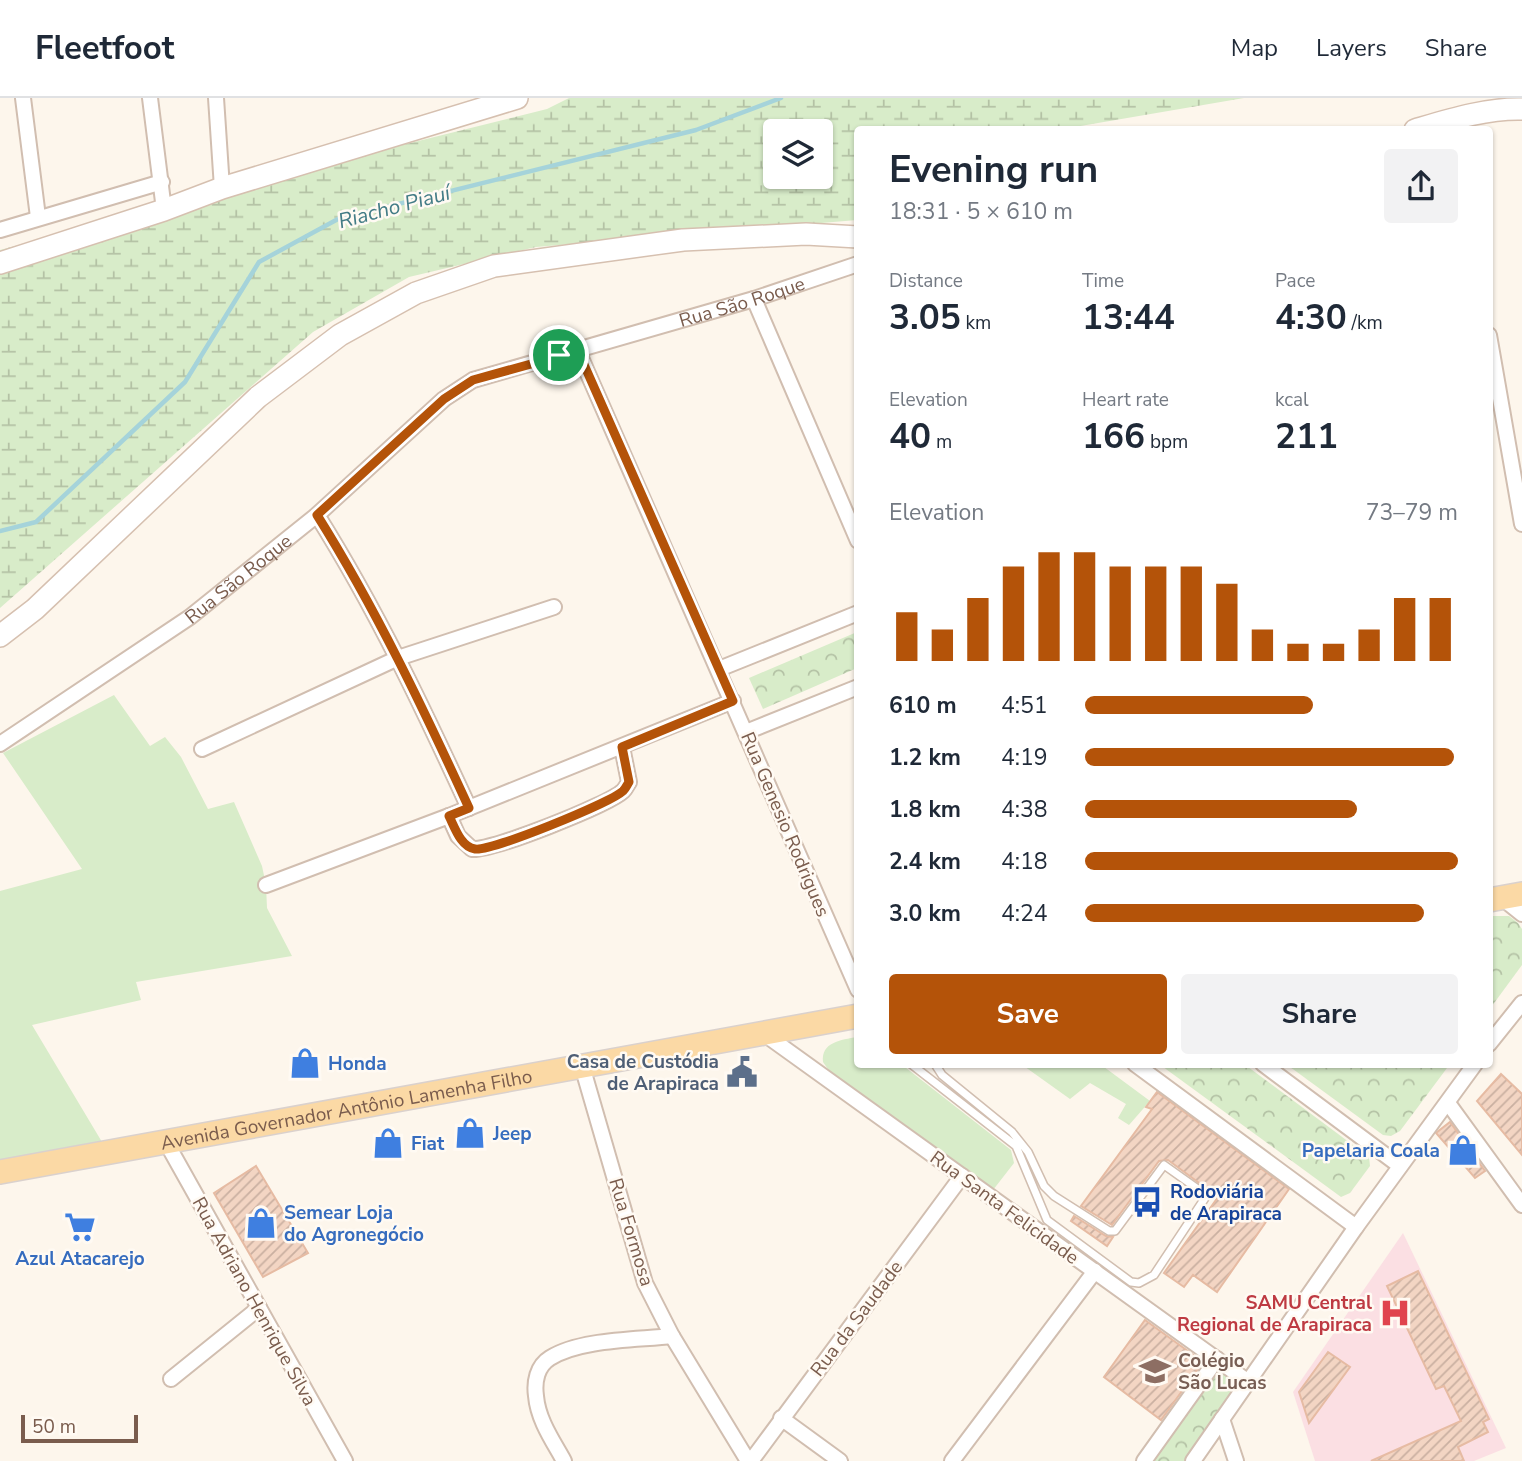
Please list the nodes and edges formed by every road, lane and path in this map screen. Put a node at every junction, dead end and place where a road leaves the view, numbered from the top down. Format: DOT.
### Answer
graph roads {
  1 [pos="23,98"];
  2 [pos="150,98"];
  3 [pos="216,98"];
  4 [pos="517,98"];
  5 [pos="1522,109"];
  6 [pos="1453,124"];
  7 [pos="162,182"];
  8 [pos="222,188"];
  9 [pos="164,210"];
  10 [pos="38,217"];
  11 [pos="0,230"];
  12 [pos="854,237"];
  13 [pos="0,263"];
  14 [pos="854,265"];
  15 [pos="754,299"];
  16 [pos="578,351"];
  17 [pos="1493,358"];
  18 [pos="317,515"];
  19 [pos="1522,524"];
  20 [pos="854,532"];
  21 [pos="554,607"];
  22 [pos="854,615"];
  23 [pos="0,636"];
  24 [pos="398,658"];
  25 [pos="719,670"];
  26 [pos="854,689"];
  27 [pos="733,701"];
  28 [pos="746,732"];
  29 [pos="0,744"];
  30 [pos="622,747"];
  31 [pos="202,749"];
  32 [pos="469,808"];
  33 [pos="449,816"];
  34 [pos="266,886"];
  35 [pos="1504,898"];
  36 [pos="1522,914"];
  37 [pos="854,981"];
  38 [pos="1522,1003"];
  39 [pos="854,1018"];
  40 [pos="763,1033"];
  41 [pos="1493,1039"];
  42 [pos="582,1066"];
  43 [pos="916,1068"];
  44 [pos="938,1068"];
  45 [pos="1140,1068"];
  46 [pos="1268,1068"];
  47 [pos="1472,1068"];
  48 [pos="1448,1103"];
  49 [pos="166,1142"];
  50 [pos="1400,1166"];
  51 [pos="0,1172"];
  52 [pos="961,1176"];
  53 [pos="1520,1200"];
  54 [pos="1356,1227"];
  55 [pos="1095,1271"];
  56 [pos="259,1308"];
  57 [pos="672,1336"];
  58 [pos="1217,1359"];
  59 [pos="172,1379"];
  60 [pos="1247,1381"];
  61 [pos="782,1418"];
  62 [pos="1222,1419"];
  63 [pos="345,1461"];
  64 [pos="564,1461"];
  65 [pos="750,1461"];
  66 [pos="840,1461"];
  67 [pos="952,1461"];
  68 [pos="1144,1461"];
  69 [pos="1193,1461"];
  70 [pos="1236,1461"];
  1 -- 10 [label="street"];
  2 -- 7 [label="street"];
  3 -- 8 [label="street"];
  4 -- 8 [label="main road"];
  5 -- 6 [label="main road"];
  7 -- 9 [label="street"];
  7 -- 10 [label="street"];
  8 -- 9 [label="main road"];
  9 -- 13 [label="main road"];
  10 -- 11 [label="street"];
  12 -- 23 [label="main road"];
  14 -- 15 [label="street, Rua São Roque"];
  15 -- 16 [label="street, Rua São Roque"];
  15 -- 20 [label="street"];
  16 -- 18 [label="street, Rua São Roque"];
  16 -- 25 [label="street, Rua Genesio Rodrigues"];
  17 -- 19 [label="street"];
  18 -- 24 [label="street"];
  18 -- 29 [label="street, Rua São Roque"];
  21 -- 24 [label="street"];
  22 -- 25 [label="street"];
  24 -- 31 [label="street"];
  24 -- 32 [label="street"];
  25 -- 27 [label="street, Rua Genesio Rodrigues"];
  26 -- 28 [label="street"];
  27 -- 28 [label="street, Rua Genesio Rodrigues"];
  27 -- 30 [label="street"];
  28 -- 37 [label="street, Rua Genesio Rodrigues"];
  30 -- 32 [label="street"];
  30 -- 33 [label="street"];
  32 -- 33 [label="street"];
  33 -- 34 [label="street"];
  35 -- 36 [label="street"];
  38 -- 41 [label="street"];
  39 -- 40 [label="main road, Avenida Governador Antônio Lamenha Filho"];
  40 -- 42 [label="main road, Avenida Governador Antônio Lamenha Filho"];
  40 -- 52 [label="street, Rua Santa Felicidade"];
  42 -- 49 [label="main road, Avenida Governador Antônio Lamenha Filho"];
  42 -- 57 [label="street, Rua Formosa"];
  43 -- 44 [label="lane"];
  45 -- 54 [label="street"];
  46 -- 50 [label="street"];
  47 -- 48 [label="street"];
  48 -- 50 [label="street"];
  48 -- 53 [label="street"];
  49 -- 51 [label="main road, Avenida Governador Antônio Lamenha Filho"];
  49 -- 56 [label="street, Rua Adriano Henrique Silva"];
  50 -- 54 [label="street"];
  52 -- 55 [label="street, Rua Santa Felicidade"];
  52 -- 61 [label="street, Rua da Saudade"];
  54 -- 60 [label="street"];
  55 -- 58 [label="street, Rua Santa Felicidade"];
  55 -- 67 [label="street"];
  56 -- 59 [label="street"];
  56 -- 63 [label="street, Rua Adriano Henrique Silva"];
  57 -- 64 [label="street"];
  57 -- 65 [label="street, Rua Formosa"];
  58 -- 60 [label="street, Rua Santa Felicidade"];
  58 -- 68 [label="street"];
  60 -- 62 [label="street"];
  61 -- 65 [label="street, Rua da Saudade"];
  61 -- 66 [label="street"];
  62 -- 69 [label="street"];
  62 -- 70 [label="street"];
}
